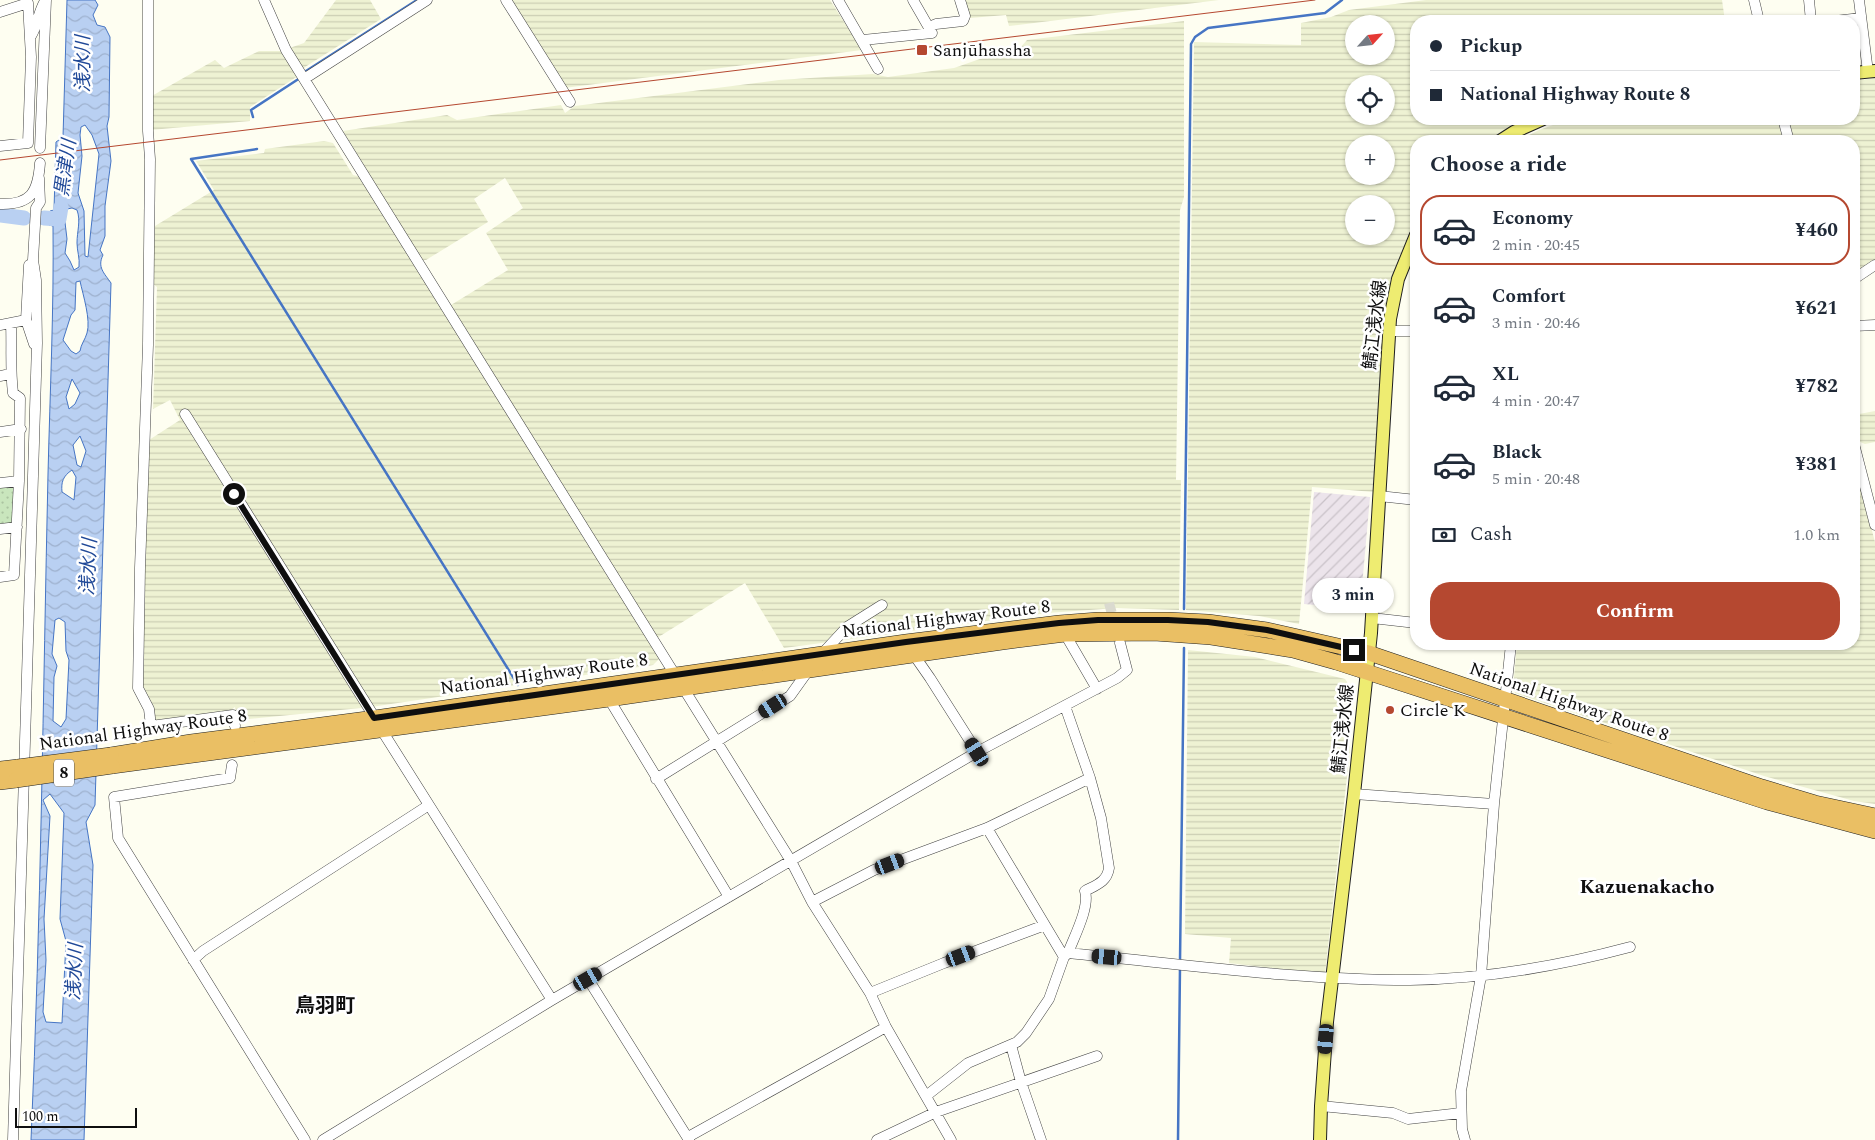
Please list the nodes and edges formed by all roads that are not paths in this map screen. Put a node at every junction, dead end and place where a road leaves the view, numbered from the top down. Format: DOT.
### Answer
graph roads {
  1 [pos="46,0"];
  2 [pos="148,0"];
  3 [pos="264,0"];
  4 [pos="427,0"];
  5 [pos="506,0"];
  6 [pos="838,0"];
  7 [pos="913,0"];
  8 [pos="960,0"];
  9 [pos="1754,0"];
  10 [pos="1809,0"];
  11 [pos="1859,0"];
  12 [pos="0,12"];
  13 [pos="1758,15"];
  14 [pos="1810,15"];
  15 [pos="1862,18"];
  16 [pos="929,27"];
  17 [pos="30,39"];
  18 [pos="863,40"];
  19 [pos="878,69"];
  20 [pos="1872,71"];
  21 [pos="304,79"];
  22 [pos="570,102"];
  23 [pos="1534,125"];
  24 [pos="1517,135"];
  25 [pos="0,146"];
  26 [pos="40,148"];
  27 [pos="40,163"];
  28 [pos="39,178"];
  29 [pos="0,204"];
  30 [pos="1410,250"];
  31 [pos="32,260"];
  32 [pos="1875,265"];
  33 [pos="1860,275"];
  34 [pos="26,320"];
  35 [pos="5,324"];
  36 [pos="1875,325"];
  37 [pos="1860,326"];
  38 [pos="1389,331"];
  39 [pos="1410,331"];
  40 [pos="37,353"];
  41 [pos="5,375"];
  42 [pos="185,414"];
  43 [pos="21,428"];
  44 [pos="0,432"];
  45 [pos="1860,467"];
  46 [pos="19,480"];
  47 [pos="0,484"];
  48 [pos="1379,496"];
  49 [pos="1410,499"];
  50 [pos="1875,525"];
  51 [pos="17,527"];
  52 [pos="0,529"];
  53 [pos="0,577"];
  54 [pos="882,605"];
  55 [pos="1372,618"];
  56 [pos="1410,621"];
  57 [pos="1065,634"];
  58 [pos="1120,643"];
  59 [pos="1510,650"];
  60 [pos="822,654"];
  61 [pos="1369,654"];
  62 [pos="914,655"];
  63 [pos="809,670"];
  64 [pos="1367,672"];
  65 [pos="678,681"];
  66 [pos="1096,689"];
  67 [pos="609,699"];
  68 [pos="1505,700"];
  69 [pos="1064,706"];
  70 [pos="1504,716"];
  71 [pos="378,723"];
  72 [pos="235,726"];
  73 [pos="716,742"];
  74 [pos="977,752"];
  75 [pos="112,760"];
  76 [pos="232,765"];
  77 [pos="0,769"];
  78 [pos="1090,778"];
  79 [pos="656,779"];
  80 [pos="0,782"];
  81 [pos="1354,794"];
  82 [pos="1494,804"];
  83 [pos="429,805"];
  84 [pos="1875,816"];
  85 [pos="987,828"];
  86 [pos="1875,831"];
  87 [pos="791,862"];
  88 [pos="730,898"];
  89 [pos="812,902"];
  90 [pos="1044,924"];
  91 [pos="1630,947"];
  92 [pos="1066,955"];
  93 [pos="193,960"];
  94 [pos="1481,976"];
  95 [pos="1333,978"];
  96 [pos="588,979"];
  97 [pos="870,993"];
  98 [pos="552,1000"];
  99 [pos="886,1027"];
  100 [pos="1011,1045"];
  101 [pos="1097,1056"];
  102 [pos="1021,1082"];
  103 [pos="926,1096"];
  104 [pos="1321,1106"];
  105 [pos="936,1112"];
  106 [pos="1461,1113"];
  107 [pos="688,1139"];
  108 [pos="13,1140"];
  109 [pos="305,1140"];
  110 [pos="323,1140"];
  111 [pos="877,1140"];
  112 [pos="951,1140"];
  113 [pos="1041,1140"];
  114 [pos="1320,1140"];
  115 [pos="1465,1140"];
  1 -- 17 [label="street"];
  1 -- 26 [label="street"];
  2 -- 72 [label="street"];
  3 -- 21 [label="street"];
  4 -- 21 [label="street"];
  5 -- 22 [label="street"];
  6 -- 18 [label="street"];
  7 -- 16 [label="street"];
  8 -- 16 [label="street"];
  9 -- 13 [label="street"];
  10 -- 14 [label="street"];
  11 -- 15 [label="street"];
  12 -- 17 [label="street"];
  15 -- 20 [label="street"];
  16 -- 18 [label="street"];
  17 -- 25 [label="street"];
  18 -- 19 [label="street"];
  21 -- 65 [label="street"];
  23 -- 24 [label="main road"];
  27 -- 28 [label="street"];
  28 -- 29 [label="street"];
  28 -- 31 [label="street"];
  30 -- 38 [label="main road, 鯖江浅水線"];
  31 -- 34 [label="street"];
  31 -- 40 [label="street"];
  32 -- 33 [label="street"];
  34 -- 35 [label="street"];
  34 -- 40 [label="street"];
  35 -- 41 [label="street"];
  36 -- 37 [label="street"];
  38 -- 39 [label="street"];
  38 -- 48 [label="main road, 鯖江浅水線"];
  40 -- 108 [label="street"];
  41 -- 43 [label="street"];
  42 -- 71 [label="street"];
  43 -- 44 [label="street"];
  43 -- 46 [label="street"];
  45 -- 50 [label="street"];
  46 -- 47 [label="street"];
  46 -- 51 [label="street"];
  48 -- 49 [label="street"];
  48 -- 55 [label="main road, 鯖江浅水線"];
  51 -- 52 [label="street"];
  51 -- 53 [label="street"];
  54 -- 60 [label="street"];
  55 -- 56 [label="street"];
  55 -- 61 [label="main road, 鯖江浅水線"];
  57 -- 62 [label="highway, National Highway Route 8 / 8"];
  57 -- 64 [label="highway, National Highway Route 8 / 8"];
  57 -- 66 [label="street"];
  58 -- 66 [label="street"];
  59 -- 68 [label="street"];
  60 -- 61 [label="highway, National Highway Route 8 / 8"];
  60 -- 63 [label="street"];
  60 -- 65 [label="highway, National Highway Route 8 / 8"];
  61 -- 64 [label="main road, 鯖江浅水線"];
  61 -- 68 [label="highway, National Highway Route 8 / 8"];
  62 -- 63 [label="highway, National Highway Route 8 / 8"];
  62 -- 74 [label="street"];
  63 -- 65 [label="highway, National Highway Route 8 / 8"];
  63 -- 73 [label="street"];
  64 -- 70 [label="highway, National Highway Route 8 / 8"];
  64 -- 81 [label="main road, 鯖江浅水線"];
  65 -- 67 [label="highway, National Highway Route 8 / 8"];
  65 -- 71 [label="highway, National Highway Route 8 / 8"];
  65 -- 73 [label="street"];
  66 -- 69 [label="street"];
  67 -- 71 [label="highway, National Highway Route 8 / 8"];
  67 -- 79 [label="street"];
  68 -- 70 [label="street"];
  68 -- 84 [label="highway, National Highway Route 8 / 8"];
  69 -- 74 [label="street"];
  69 -- 78 [label="street"];
  70 -- 82 [label="street"];
  70 -- 86 [label="highway, National Highway Route 8 / 8"];
  71 -- 75 [label="highway, National Highway Route 8 / 8"];
  71 -- 83 [label="street"];
  73 -- 79 [label="street"];
  73 -- 87 [label="street"];
  74 -- 87 [label="street"];
  75 -- 77 [label="highway, National Highway Route 8 / 8, bridge"];
  75 -- 80 [label="highway, National Highway Route 8 / 8, bridge"];
  76 -- 93 [label="street"];
  78 -- 85 [label="street"];
  78 -- 92 [label="street"];
  79 -- 88 [label="street"];
  81 -- 82 [label="street"];
  81 -- 95 [label="main road, 鯖江浅水線"];
  82 -- 94 [label="street"];
  83 -- 93 [label="street"];
  83 -- 98 [label="street"];
  85 -- 89 [label="street"];
  85 -- 90 [label="street"];
  87 -- 88 [label="street"];
  87 -- 89 [label="street"];
  88 -- 96 [label="street"];
  89 -- 97 [label="street"];
  90 -- 92 [label="street"];
  90 -- 97 [label="street"];
  91 -- 94 [label="street"];
  92 -- 95 [label="street"];
  92 -- 100 [label="street"];
  93 -- 109 [label="street"];
  94 -- 95 [label="street"];
  94 -- 106 [label="street"];
  95 -- 104 [label="main road, 鯖江浅水線"];
  96 -- 98 [label="street"];
  96 -- 107 [label="street"];
  97 -- 99 [label="street"];
  98 -- 110 [label="street"];
  99 -- 103 [label="street"];
  99 -- 107 [label="street"];
  100 -- 102 [label="street"];
  100 -- 103 [label="street"];
  101 -- 102 [label="street"];
  102 -- 105 [label="street"];
  102 -- 113 [label="street"];
  103 -- 105 [label="street"];
  104 -- 106 [label="street"];
  104 -- 114 [label="main road, 鯖江浅水線"];
  105 -- 111 [label="street"];
  105 -- 112 [label="street"];
  106 -- 115 [label="street"];
}
